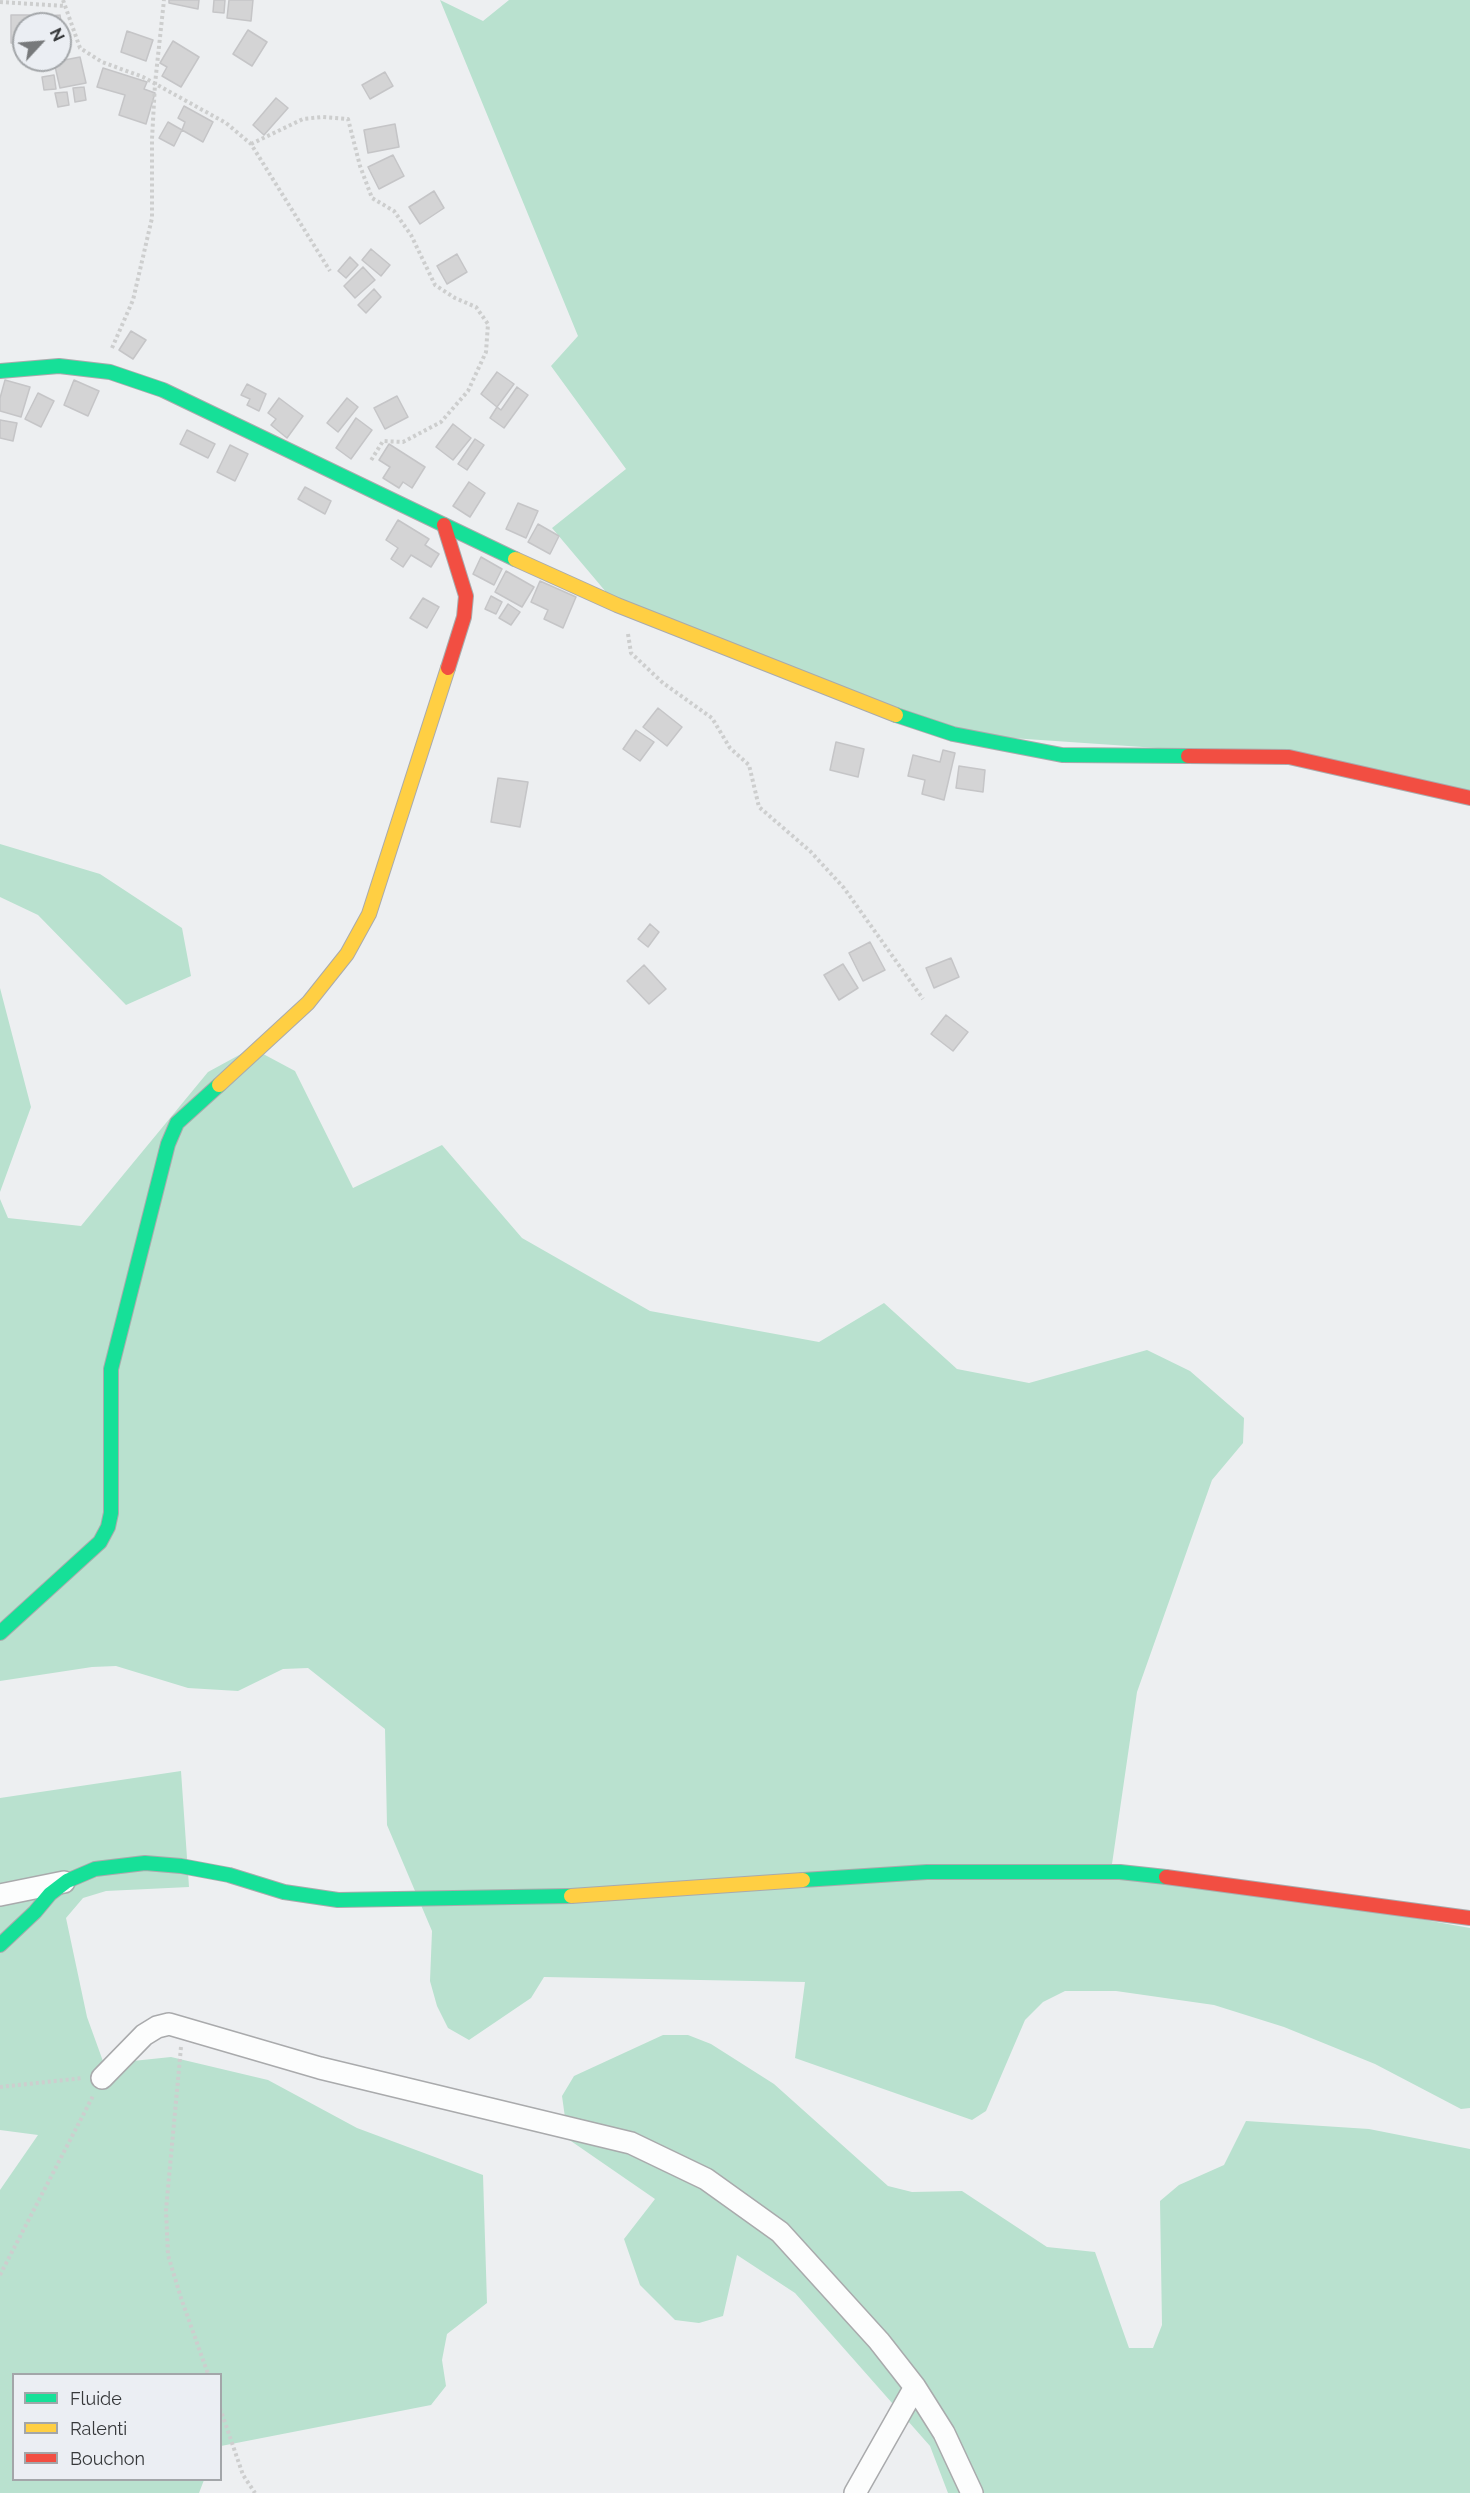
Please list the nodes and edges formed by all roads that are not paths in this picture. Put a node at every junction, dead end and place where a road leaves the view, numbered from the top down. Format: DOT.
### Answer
graph roads {
  1 [pos="0,371"];
  2 [pos="444,525"];
  3 [pos="1470,798"];
  4 [pos="0,1633"];
  5 [pos="68,1881"];
  6 [pos="0,1895"];
  7 [pos="1470,1918"];
  8 [pos="0,1945"];
  9 [pos="102,2078"];
  10 [pos="915,2387"];
  11 [pos="855,2493"];
  12 [pos="972,2493"];
  1 -- 2 [label="street"];
  2 -- 3 [label="street"];
  2 -- 4 [label="street"];
  5 -- 6 [label="street"];
  5 -- 7 [label="street"];
  5 -- 8 [label="street"];
  9 -- 10 [label="street"];
  10 -- 11 [label="street"];
  10 -- 12 [label="street"];
}
